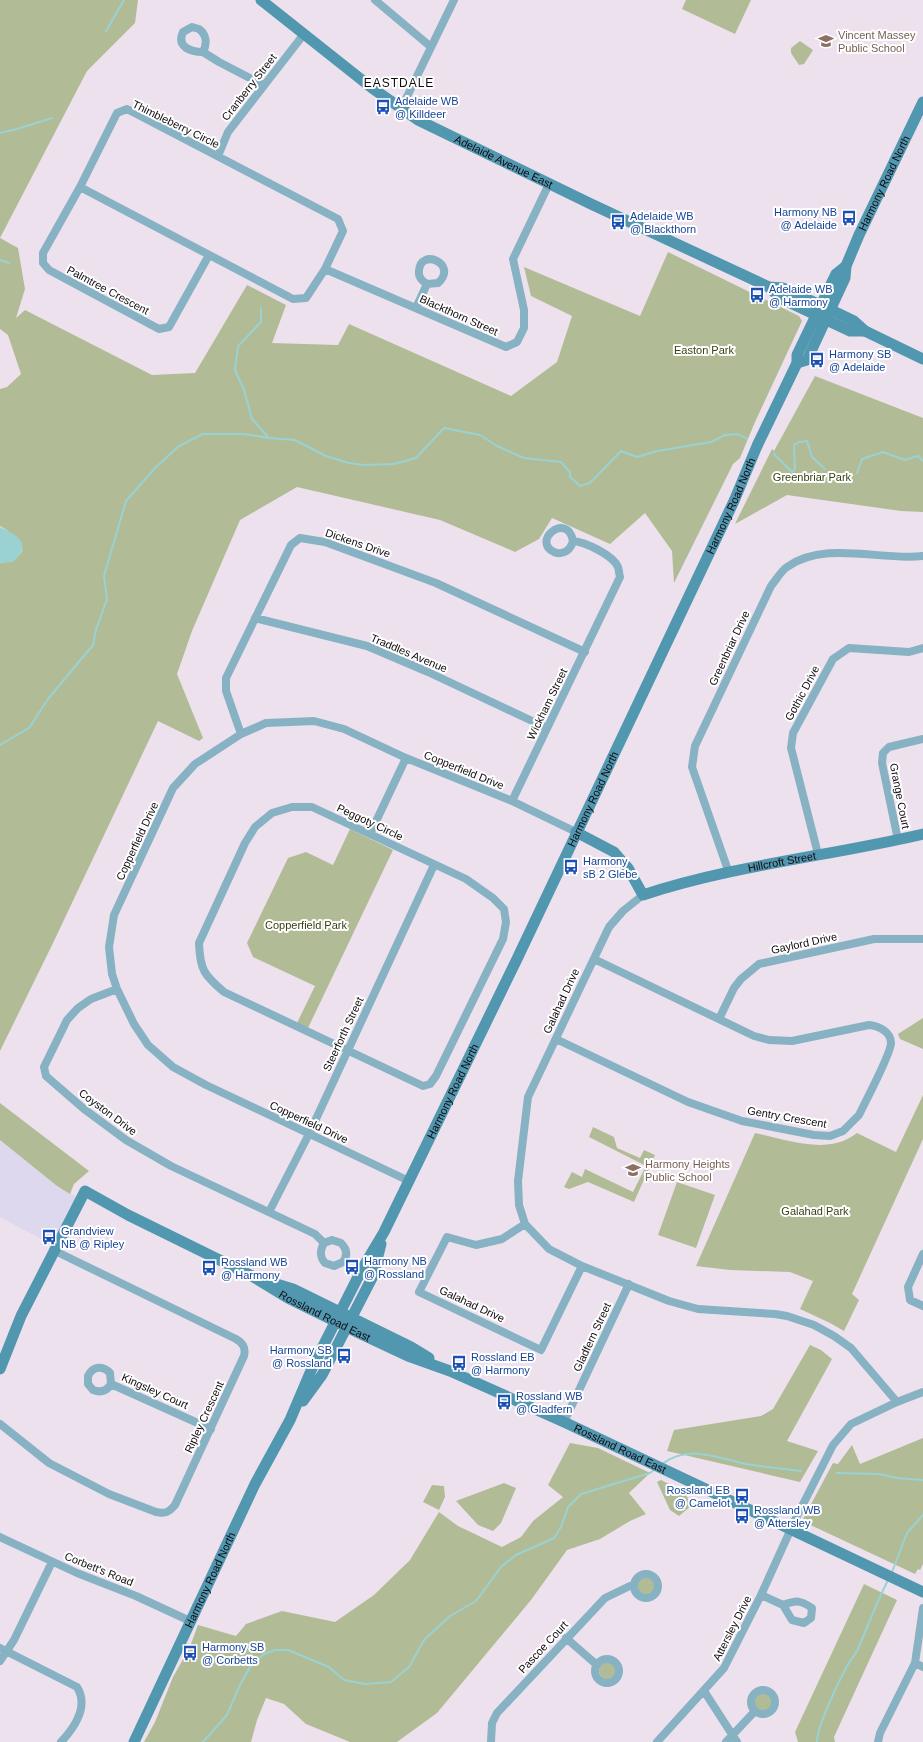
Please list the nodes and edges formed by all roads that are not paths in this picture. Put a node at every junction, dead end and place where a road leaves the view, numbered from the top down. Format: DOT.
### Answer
graph roads {
  1 [pos="261,0"];
  2 [pos="375,0"];
  3 [pos="454,0"];
  4 [pos="304,34"];
  5 [pos="431,48"];
  6 [pos="203,52"];
  7 [pos="263,85"];
  8 [pos="923,102"];
  9 [pos="401,109"];
  10 [pos="218,156"];
  11 [pos="549,184"];
  12 [pos="80,187"];
  13 [pos="209,255"];
  14 [pos="325,269"];
  15 [pos="427,284"];
  16 [pos="416,308"];
  17 [pos="823,313"];
  18 [pos="923,359"];
  19 [pos="573,541"];
  20 [pos="923,556"];
  21 [pos="255,618"];
  22 [pos="923,648"];
  23 [pos="585,652"];
  24 [pos="547,728"];
  25 [pos="241,734"];
  26 [pos="923,738"];
  27 [pos="406,758"];
  28 [pos="512,801"];
  29 [pos="576,832"];
  30 [pos="370,834"];
  31 [pos="923,834"];
  32 [pos="898,840"];
  33 [pos="818,854"];
  34 [pos="434,865"];
  35 [pos="729,873"];
  36 [pos="642,895"];
  37 [pos="923,939"];
  38 [pos="594,959"];
  39 [pos="117,989"];
  40 [pos="719,1019"];
  41 [pos="556,1039"];
  42 [pos="347,1050"];
  43 [pos="309,1134"];
  44 [pos="409,1181"];
  45 [pos="269,1212"];
  46 [pos="525,1224"];
  47 [pos="384,1232"];
  48 [pos="324,1243"];
  49 [pos="54,1250"];
  50 [pos="923,1254"];
  51 [pos="582,1266"];
  52 [pos="630,1284"];
  53 [pos="923,1306"];
  54 [pos="338,1317"];
  55 [pos="349,1322"];
  56 [pos="0,1369"];
  57 [pos="111,1384"];
  58 [pos="923,1392"];
  59 [pos="897,1402"];
  60 [pos="290,1420"];
  61 [pos="564,1422"];
  62 [pos="0,1424"];
  63 [pos="211,1429"];
  64 [pos="790,1529"];
  65 [pos="0,1537"];
  66 [pos="52,1562"];
  67 [pos="634,1584"];
  68 [pos="923,1592"];
  69 [pos="761,1595"];
  70 [pos="784,1605"];
  71 [pos="923,1608"];
  72 [pos="190,1621"];
  73 [pos="566,1638"];
  74 [pos="3,1649"];
  75 [pos="0,1661"];
  76 [pos="915,1663"];
  77 [pos="597,1665"];
  78 [pos="923,1667"];
  79 [pos="704,1691"];
  80 [pos="755,1711"];
  81 [pos="734,1739"];
  82 [pos="61,1742"];
  83 [pos="134,1742"];
  84 [pos="492,1742"];
  85 [pos="656,1742"];
  86 [pos="726,1742"];
  87 [pos="878,1742"];
  1 -- 4 [label="main road, Adelaide Avenue East"];
  2 -- 5 [label="street"];
  3 -- 5 [label="street"];
  4 -- 7 [label="street, Cranberry Street"];
  4 -- 9 [label="main road, Adelaide Avenue East"];
  5 -- 9 [label="street"];
  6 -- 7 [label="street"];
  7 -- 10 [label="street, Cranberry Street"];
  8 -- 17 [label="main road, Harmony Road North"];
  9 -- 11 [label="main road, Adelaide Avenue East"];
  10 -- 12 [label="street, Thimbleberry Circle"];
  10 -- 14 [label="street, Thimbleberry Circle"];
  11 -- 16 [label="street, Blackthorn Street"];
  11 -- 17 [label="main road, Adelaide Avenue East"];
  12 -- 13 [label="street, Thimbleberry Circle"];
  12 -- 13 [label="street, Palmtree Crescent"];
  13 -- 14 [label="street, Thimbleberry Circle"];
  14 -- 16 [label="street, Blackthorn Street"];
  15 -- 16 [label="street"];
  17 -- 18 [label="main road, Adelaide Avenue East"];
  17 -- 29 [label="main road, Harmony Road North"];
  19 -- 23 [label="street, Wickham Street"];
  20 -- 35 [label="street, Greenbriar Drive"];
  21 -- 23 [label="street, Dickens Drive"];
  21 -- 24 [label="street, Traddles Avenue"];
  21 -- 25 [label="street, Dickens Drive"];
  22 -- 33 [label="street, Gothic Drive"];
  23 -- 24 [label="street, Wickham Street"];
  24 -- 28 [label="street, Wickham Street"];
  25 -- 27 [label="street, Copperfield Drive"];
  25 -- 39 [label="street, Copperfield Drive"];
  26 -- 32 [label="street, Grange Court"];
  27 -- 28 [label="street, Copperfield Drive"];
  27 -- 30 [label="street"];
  28 -- 29 [label="street, Copperfield Drive"];
  29 -- 36 [label="main road"];
  29 -- 44 [label="main road, Harmony Road North"];
  30 -- 34 [label="street, Peggoty Circle"];
  30 -- 42 [label="street, Peggoty Circle"];
  31 -- 32 [label="main road, Hillcroft Street"];
  32 -- 33 [label="main road, Hillcroft Street"];
  33 -- 35 [label="main road, Hillcroft Street"];
  34 -- 42 [label="street, Steerforth Street"];
  34 -- 42 [label="street, Peggoty Circle"];
  35 -- 36 [label="main road, Hillcroft Street"];
  36 -- 38 [label="street, Galahad Drive"];
  37 -- 40 [label="street, Gaylord Drive"];
  38 -- 40 [label="street, Gentry Crescent"];
  38 -- 41 [label="street, Galahad Drive"];
  39 -- 43 [label="street, Copperfield Drive"];
  39 -- 45 [label="street, Coyston Drive"];
  40 -- 41 [label="street, Gentry Crescent"];
  41 -- 46 [label="street, Galahad Drive"];
  42 -- 43 [label="street, Steerforth Street"];
  43 -- 44 [label="street, Copperfield Drive"];
  43 -- 45 [label="street, Steerforth Street"];
  44 -- 47 [label="main road, Harmony Road North"];
  45 -- 48 [label="street, Coyston Drive"];
  46 -- 51 [label="street, Galahad Drive"];
  46 -- 51 [label="street, Galahad Drive"];
  47 -- 54 [label="main road, Harmony Road North"];
  47 -- 55 [label="main road, Harmony Road North"];
  49 -- 54 [label="main road, Rossland Road East"];
  49 -- 56 [label="main road"];
  49 -- 63 [label="street, Ripley Crescent"];
  50 -- 53 [label="street"];
  51 -- 52 [label="street, Galahad Drive"];
  52 -- 59 [label="street, Galahad Drive"];
  52 -- 61 [label="street, Gladfern Street"];
  54 -- 55 [label="main road, Rossland Road East"];
  54 -- 60 [label="main road, Harmony Road North"];
  55 -- 60 [label="main road, Harmony Road North"];
  55 -- 61 [label="main road, Rossland Road East"];
  57 -- 63 [label="street, Kingsley Court"];
  58 -- 59 [label="street, Attersley Drive"];
  59 -- 64 [label="street, Attersley Drive"];
  60 -- 72 [label="main road, Harmony Road North"];
  61 -- 64 [label="main road, Rossland Road East"];
  62 -- 63 [label="street, Ripley Crescent"];
  64 -- 68 [label="main road, Rossland Road East"];
  64 -- 69 [label="street, Attersley Drive"];
  65 -- 66 [label="street, Corbett's Road"];
  66 -- 72 [label="street, Corbett's Road"];
  66 -- 74 [label="street"];
  67 -- 73 [label="street, Pascoe Court"];
  69 -- 70 [label="street"];
  69 -- 79 [label="street, Attersley Drive"];
  71 -- 76 [label="street"];
  72 -- 83 [label="main road, Harmony Road North"];
  73 -- 77 [label="street"];
  73 -- 84 [label="street, Pascoe Court"];
  74 -- 75 [label="street"];
  74 -- 82 [label="street"];
  76 -- 78 [label="street"];
  76 -- 87 [label="street"];
  79 -- 81 [label="street"];
  79 -- 85 [label="street, Attersley Drive"];
  80 -- 81 [label="street"];
  81 -- 86 [label="street"];
}
